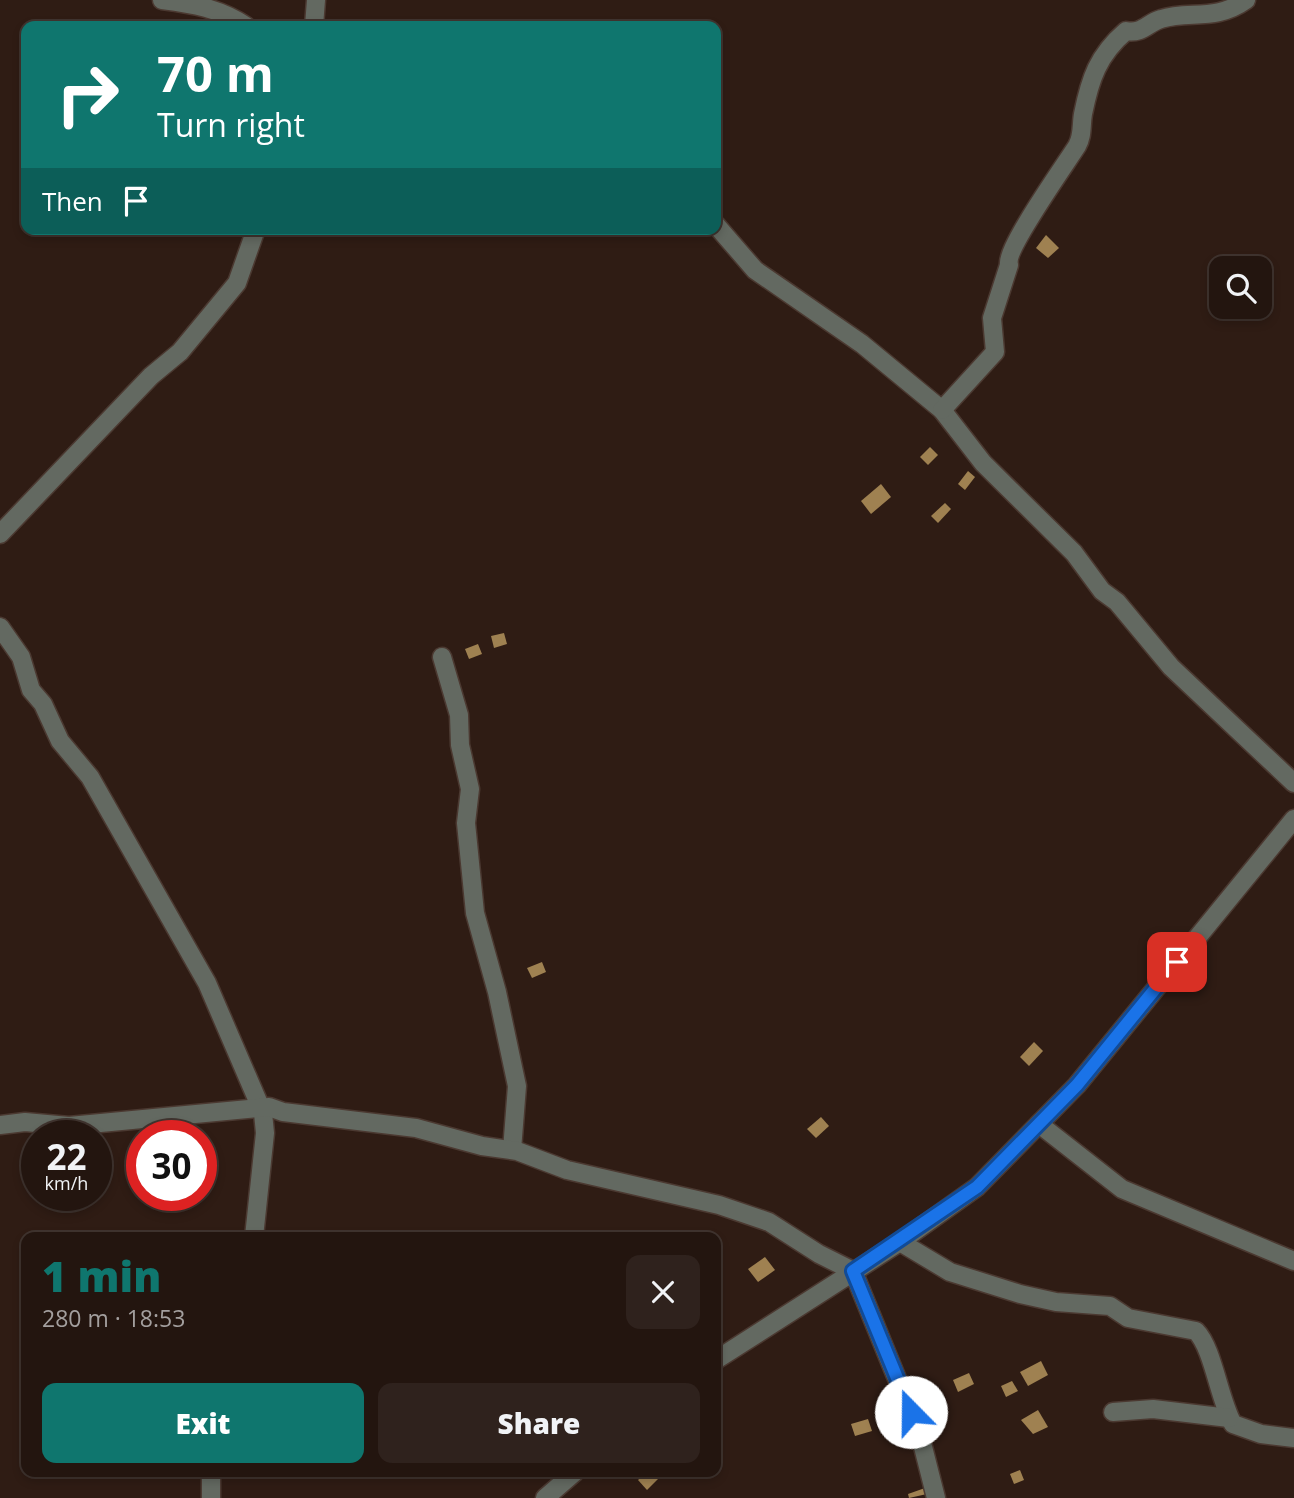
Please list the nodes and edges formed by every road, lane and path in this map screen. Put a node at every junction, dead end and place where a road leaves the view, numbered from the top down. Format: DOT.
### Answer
graph roads {
  1 [pos="162,0"];
  2 [pos="316,0"];
  3 [pos="1246,0"];
  4 [pos="238,21"];
  5 [pos="314,21"];
  6 [pos="721,231"];
  7 [pos="254,235"];
  8 [pos="942,410"];
  9 [pos="0,534"];
  10 [pos="0,627"];
  11 [pos="442,657"];
  12 [pos="1294,783"];
  13 [pos="1294,819"];
  14 [pos="260,1107"];
  15 [pos="1039,1124"];
  16 [pos="0,1125"];
  17 [pos="512,1150"];
  18 [pos="255,1232"];
  19 [pos="900,1242"];
  20 [pos="1294,1261"];
  21 [pos="853,1271"];
  22 [pos="721,1357"];
  23 [pos="1113,1412"];
  24 [pos="1229,1418"];
  25 [pos="1294,1438"];
  26 [pos="211,1477"];
  27 [pos="569,1477"];
  28 [pos="211,1498"];
  29 [pos="545,1498"];
  30 [pos="936,1498"];
  1 -- 4 [label="street"];
  2 -- 5 [label="street"];
  3 -- 8 [label="street"];
  6 -- 8 [label="street"];
  7 -- 9 [label="street"];
  8 -- 12 [label="street"];
  10 -- 14 [label="street"];
  11 -- 17 [label="street"];
  13 -- 15 [label="street"];
  14 -- 16 [label="street"];
  14 -- 17 [label="street"];
  14 -- 18 [label="street"];
  15 -- 19 [label="street"];
  15 -- 20 [label="street"];
  17 -- 21 [label="street"];
  19 -- 21 [label="street"];
  19 -- 24 [label="street"];
  21 -- 22 [label="street"];
  21 -- 30 [label="street"];
  23 -- 24 [label="street"];
  24 -- 25 [label="street"];
  26 -- 28 [label="street"];
  27 -- 29 [label="street"];
}
